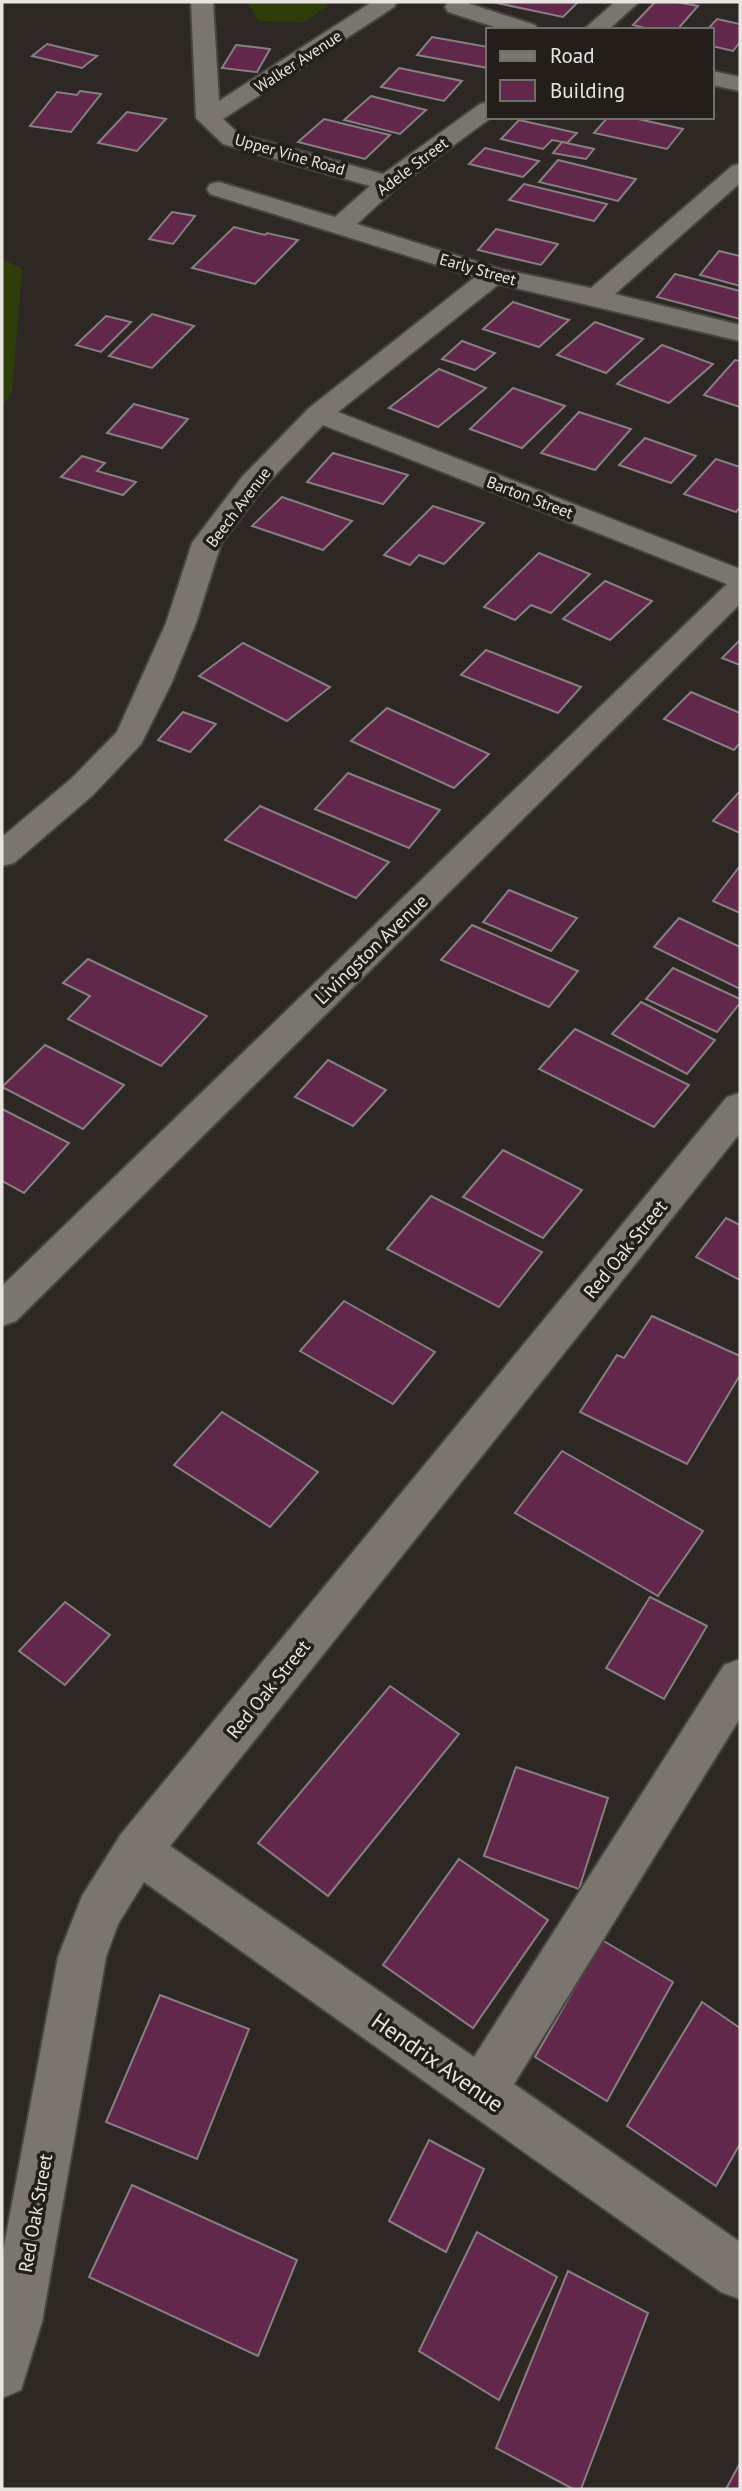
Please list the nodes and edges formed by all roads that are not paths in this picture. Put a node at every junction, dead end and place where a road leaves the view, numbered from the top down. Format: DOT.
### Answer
graph roads {
  1 [pos="386,2"];
  2 [pos="628,2"];
  3 [pos="456,7"];
  4 [pos="202,13"];
  5 [pos="521,28"];
  6 [pos="596,28"];
  7 [pos="714,78"];
  8 [pos="740,84"];
  9 [pos="486,110"];
  10 [pos="208,118"];
  11 [pos="740,171"];
  12 [pos="387,183"];
  13 [pos="219,189"];
  14 [pos="339,227"];
  15 [pos="494,275"];
  16 [pos="596,297"];
  17 [pos="740,333"];
  18 [pos="319,414"];
  19 [pos="740,579"];
  20 [pos="740,588"];
  21 [pos="2,855"];
  22 [pos="740,1107"];
  23 [pos="2,1310"];
  24 [pos="740,1679"];
  25 [pos="137,1850"];
  26 [pos="481,2091"];
  27 [pos="740,2273"];
  28 [pos="2,2371"];
  1 -- 10 [label="street, Walker Avenue"];
  2 -- 6 [label="street"];
  3 -- 5 [label="street"];
  4 -- 10 [label="street"];
  7 -- 8 [label="street"];
  9 -- 12 [label="street, Adele Street"];
  10 -- 12 [label="street, Upper Vine Road"];
  11 -- 16 [label="street"];
  12 -- 14 [label="street, Adele Street"];
  13 -- 14 [label="street, Early Street"];
  14 -- 15 [label="street, Early Street"];
  15 -- 16 [label="street, Early Street"];
  15 -- 18 [label="street, Beech Avenue"];
  16 -- 17 [label="street, Early Street"];
  18 -- 19 [label="street, Barton Street"];
  18 -- 21 [label="street, Beech Avenue"];
  20 -- 23 [label="street, Livingston Avenue"];
  22 -- 25 [label="street, Red Oak Street"];
  24 -- 26 [label="street"];
  25 -- 26 [label="street, Hendrix Avenue"];
  25 -- 28 [label="street, Red Oak Street"];
  26 -- 27 [label="street, Hendrix Avenue"];
}
